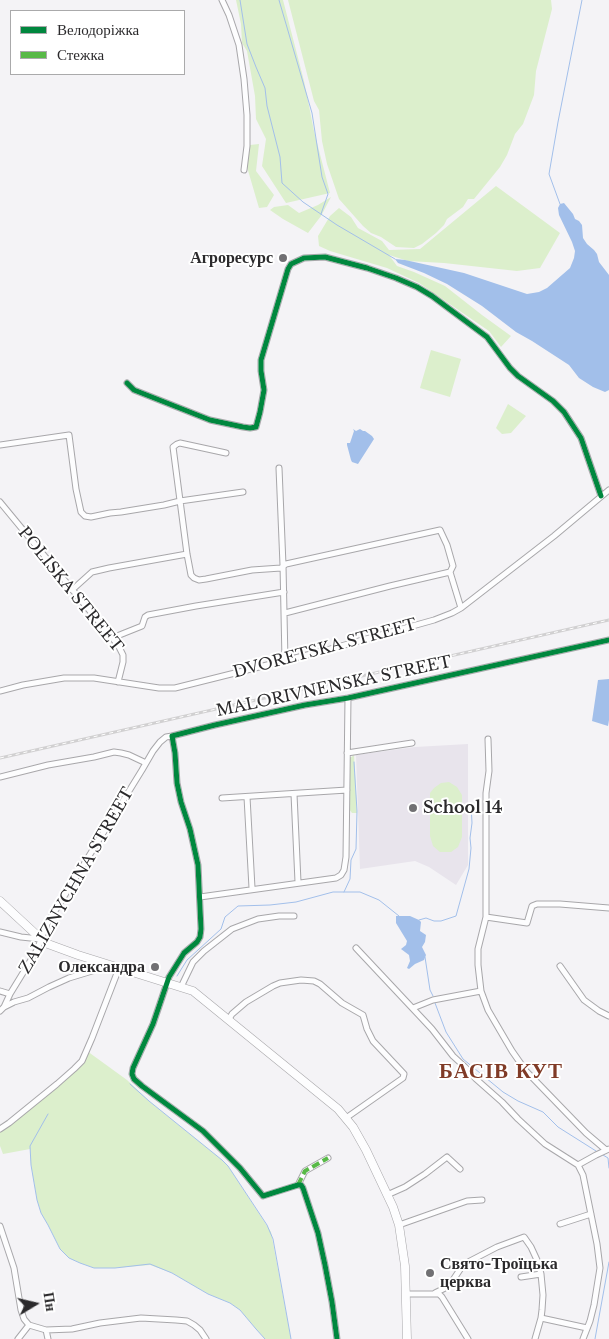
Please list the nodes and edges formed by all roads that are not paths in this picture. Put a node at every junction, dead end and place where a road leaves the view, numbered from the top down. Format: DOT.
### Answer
graph roads {
  1 [pos="222,0"];
  2 [pos="244,170"];
  3 [pos="126,383"];
  4 [pos="0,445"];
  5 [pos="226,453"];
  6 [pos="279,468"];
  7 [pos="609,490"];
  8 [pos="243,492"];
  9 [pos="601,496"];
  10 [pos="180,501"];
  11 [pos="0,502"];
  12 [pos="187,554"];
  13 [pos="283,565"];
  14 [pos="450,572"];
  15 [pos="72,590"];
  16 [pos="284,592"];
  17 [pos="461,608"];
  18 [pos="285,613"];
  19 [pos="112,638"];
  20 [pos="609,640"];
  21 [pos="285,661"];
  22 [pos="118,682"];
  23 [pos="0,691"];
  24 [pos="348,698"];
  25 [pos="172,736"];
  26 [pos="488,739"];
  27 [pos="412,743"];
  28 [pos="347,753"];
  29 [pos="146,763"];
  30 [pos="0,777"];
  31 [pos="347,790"];
  32 [pos="294,794"];
  33 [pos="247,797"];
  34 [pos="222,798"];
  35 [pos="298,882"];
  36 [pos="252,888"];
  37 [pos="200,897"];
  38 [pos="0,901"];
  39 [pos="609,908"];
  40 [pos="294,916"];
  41 [pos="486,917"];
  42 [pos="0,932"];
  43 [pos="41,939"];
  44 [pos="356,948"];
  45 [pos="104,964"];
  46 [pos="560,966"];
  47 [pos="119,968"];
  48 [pos="167,982"];
  49 [pos="181,986"];
  50 [pos="0,991"];
  51 [pos="480,991"];
  52 [pos="10,994"];
  53 [pos="413,1008"];
  54 [pos="2,1009"];
  55 [pos="609,1016"];
  56 [pos="229,1019"];
  57 [pos="346,1118"];
  58 [pos="0,1129"];
  59 [pos="607,1150"];
  60 [pos="328,1158"];
  61 [pos="578,1166"];
  62 [pos="460,1169"];
  63 [pos="298,1185"];
  64 [pos="387,1195"];
  65 [pos="482,1200"];
  66 [pos="591,1214"];
  67 [pos="560,1224"];
  68 [pos="399,1225"];
  69 [pos="0,1226"];
  70 [pos="541,1274"];
  71 [pos="521,1277"];
  72 [pos="435,1293"];
  73 [pos="406,1294"];
  74 [pos="541,1318"];
  75 [pos="29,1324"];
  76 [pos="586,1328"];
  77 [pos="46,1330"];
  78 [pos="18,1339"];
  79 [pos="48,1339"];
  80 [pos="206,1339"];
  81 [pos="337,1339"];
  82 [pos="407,1339"];
  83 [pos="468,1339"];
  84 [pos="535,1339"];
  85 [pos="583,1339"];
  1 -- 2 [label="street"];
  3 -- 9 [label="street"];
  4 -- 10 [label="street"];
  5 -- 10 [label="street"];
  6 -- 13 [label="street"];
  7 -- 9 [label="street, DVORETSKA STREET"];
  8 -- 10 [label="street"];
  9 -- 17 [label="street, DVORETSKA STREET"];
  10 -- 12 [label="street"];
  11 -- 15 [label="street, POLISKA STREET"];
  12 -- 13 [label="street"];
  12 -- 15 [label="street"];
  13 -- 14 [label="street"];
  13 -- 16 [label="street"];
  14 -- 17 [label="street"];
  14 -- 18 [label="street"];
  15 -- 19 [label="street, POLISKA STREET"];
  16 -- 18 [label="street"];
  16 -- 19 [label="street"];
  17 -- 21 [label="street, DVORETSKA STREET"];
  18 -- 21 [label="street"];
  19 -- 22 [label="street, POLISKA STREET"];
  20 -- 24 [label="street, MALORIVNENSKA STREET"];
  21 -- 22 [label="street, DVORETSKA STREET"];
  22 -- 23 [label="street, DVORETSKA STREET"];
  24 -- 25 [label="street, MALORIVNENSKA STREET"];
  24 -- 28 [label="street"];
  25 -- 29 [label="street, ZALIZNYCHNA STREET"];
  25 -- 37 [label="street"];
  26 -- 41 [label="street"];
  27 -- 28 [label="street"];
  28 -- 31 [label="street"];
  29 -- 30 [label="street"];
  29 -- 43 [label="street, ZALIZNYCHNA STREET"];
  31 -- 32 [label="street"];
  31 -- 35 [label="street"];
  32 -- 33 [label="street"];
  32 -- 35 [label="street"];
  33 -- 34 [label="street"];
  33 -- 36 [label="street"];
  35 -- 36 [label="street"];
  36 -- 37 [label="street"];
  37 -- 48 [label="street"];
  38 -- 43 [label="main road"];
  39 -- 41 [label="street"];
  40 -- 49 [label="street"];
  41 -- 51 [label="street"];
  42 -- 43 [label="street"];
  43 -- 45 [label="main road"];
  43 -- 52 [label="street, ZALIZNYCHNA STREET"];
  44 -- 53 [label="street"];
  45 -- 47 [label="main road"];
  45 -- 54 [label="street, ZALIZNYCHNA STREET"];
  46 -- 55 [label="street"];
  47 -- 48 [label="main road"];
  47 -- 58 [label="street"];
  48 -- 49 [label="main road"];
  48 -- 63 [label="street"];
  49 -- 56 [label="main road"];
  50 -- 52 [label="street"];
  51 -- 53 [label="street"];
  51 -- 59 [label="street"];
  52 -- 54 [label="street, ZALIZNYCHNA STREET"];
  53 -- 61 [label="street"];
  56 -- 57 [label="main road"];
  56 -- 57 [label="street"];
  57 -- 64 [label="main road"];
  59 -- 61 [label="street"];
  60 -- 63 [label="street"];
  61 -- 66 [label="street"];
  62 -- 64 [label="street"];
  63 -- 81 [label="street"];
  64 -- 68 [label="main road"];
  65 -- 68 [label="street"];
  66 -- 67 [label="street"];
  66 -- 76 [label="street"];
  68 -- 73 [label="main road"];
  69 -- 75 [label="street"];
  70 -- 71 [label="street"];
  70 -- 72 [label="street"];
  70 -- 74 [label="street"];
  72 -- 73 [label="street"];
  72 -- 83 [label="street"];
  73 -- 82 [label="main road"];
  74 -- 76 [label="street"];
  74 -- 84 [label="street"];
  75 -- 77 [label="street"];
  75 -- 78 [label="street"];
  76 -- 85 [label="street"];
  77 -- 79 [label="street"];
  77 -- 80 [label="street"];
}
